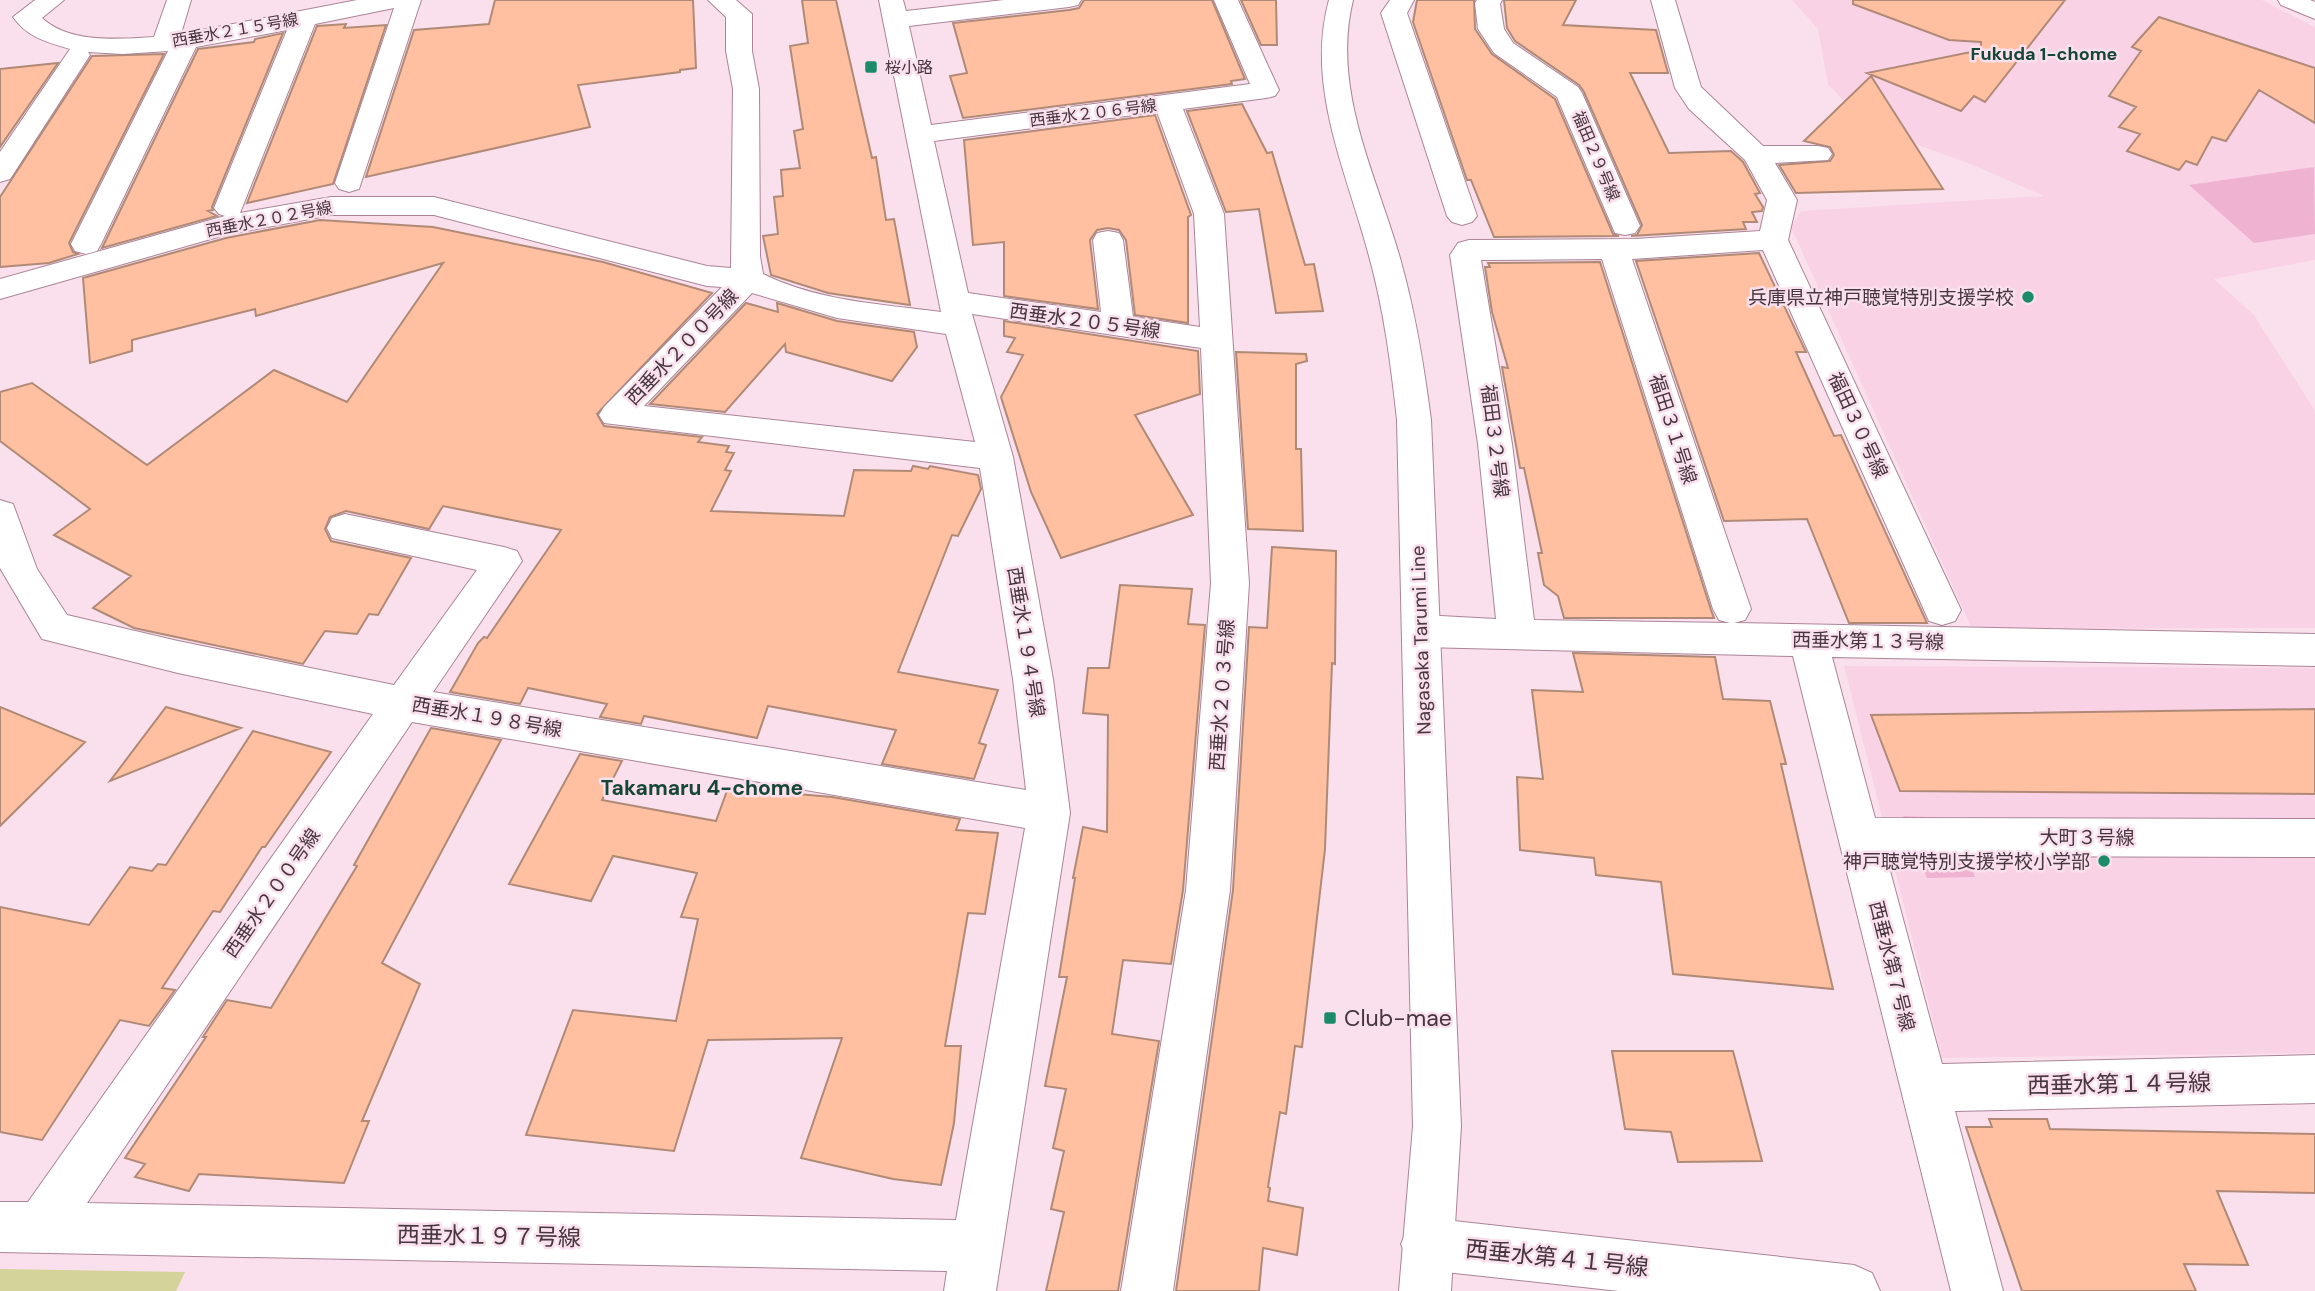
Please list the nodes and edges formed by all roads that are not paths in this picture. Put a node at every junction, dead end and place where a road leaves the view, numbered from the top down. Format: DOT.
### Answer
graph roads {
  1 [pos="52,0"];
  2 [pos="179,0"];
  3 [pos="390,0"];
  4 [pos="396,0"];
  5 [pos="409,0"];
  6 [pos="720,0"];
  7 [pos="1069,0"];
  8 [pos="1226,0"];
  9 [pos="1341,0"];
  10 [pos="1402,0"];
  11 [pos="1490,0"];
  12 [pos="1663,0"];
  13 [pos="2290,0"];
  14 [pos="893,10"];
  15 [pos="2315,12"];
  16 [pos="305,19"];
  17 [pos="176,42"];
  18 [pos="77,55"];
  19 [pos="1167,103"];
  20 [pos="919,135"];
  21 [pos="1818,154"];
  22 [pos="1756,155"];
  23 [pos="0,173"];
  24 [pos="349,183"];
  25 [pos="229,208"];
  26 [pos="1462,216"];
  27 [pos="1620,237"];
  28 [pos="1108,240"];
  29 [pos="1773,240"];
  30 [pos="86,244"];
  31 [pos="748,279"];
  32 [pos="0,289"];
  33 [pos="956,313"];
  34 [pos="1118,327"];
  35 [pos="1217,340"];
  36 [pos="996,457"];
  37 [pos="2,524"];
  38 [pos="345,528"];
  39 [pos="1732,608"];
  40 [pos="1942,610"];
  41 [pos="1422,631"];
  42 [pos="1516,635"];
  43 [pos="1808,640"];
  44 [pos="2315,650"];
  45 [pos="403,703"];
  46 [pos="1049,813"];
  47 [pos="1859,837"];
  48 [pos="2315,838"];
  49 [pos="2315,1079"];
  50 [pos="1924,1088"];
  51 [pos="21,1227"];
  52 [pos="974,1268"];
  53 [pos="1426,1268"];
  54 [pos="1147,1291"];
  55 [pos="1854,1291"];
  56 [pos="1977,1291"];
  1 -- 17 [label="street, 西垂水２１５号線"];
  2 -- 17 [label="street"];
  3 -- 4 [label="street, 西垂水２１５号線"];
  3 -- 16 [label="street, 西垂水２１５号線"];
  5 -- 24 [label="street"];
  6 -- 31 [label="street"];
  7 -- 14 [label="street"];
  8 -- 19 [label="street, 西垂水２０６号線"];
  9 -- 41 [label="street, Nagasaka Tarumi Line"];
  10 -- 26 [label="street"];
  11 -- 27 [label="street, 福田２９号線"];
  12 -- 22 [label="street"];
  13 -- 15 [label="street"];
  14 -- 20 [label="street, 西垂水１９４号線"];
  16 -- 17 [label="street, 西垂水２１５号線"];
  16 -- 25 [label="street"];
  17 -- 30 [label="street"];
  18 -- 23 [label="street"];
  19 -- 20 [label="street, 西垂水２０６号線"];
  19 -- 35 [label="street, 西垂水２０３号線"];
  20 -- 33 [label="street, 西垂水１９４号線"];
  21 -- 22 [label="street"];
  22 -- 29 [label="street"];
  27 -- 29 [label="street"];
  27 -- 39 [label="street, 福田３１号線"];
  27 -- 42 [label="street, 福田３２号線"];
  28 -- 34 [label="street"];
  29 -- 40 [label="street, 福田３０号線"];
  31 -- 32 [label="street, 西垂水２０２号線"];
  31 -- 33 [label="street, 西垂水２０２号線"];
  31 -- 36 [label="street, 西垂水２００号線"];
  33 -- 34 [label="street, 西垂水２０５号線"];
  33 -- 36 [label="street, 西垂水１９４号線"];
  34 -- 35 [label="street, 西垂水２０５号線"];
  35 -- 54 [label="street, 西垂水２０３号線"];
  36 -- 46 [label="street, 西垂水１９４号線"];
  37 -- 45 [label="street, 西垂水１９８号線"];
  38 -- 45 [label="street, 西垂水２００号線"];
  41 -- 42 [label="street, 西垂水第１３号線"];
  41 -- 53 [label="street, Nagasaka Tarumi Line"];
  42 -- 43 [label="street, 西垂水第１３号線"];
  43 -- 44 [label="street, 西垂水第１３号線"];
  43 -- 47 [label="street, 西垂水第７号線"];
  45 -- 46 [label="street, 西垂水１９８号線"];
  45 -- 51 [label="street, 西垂水２００号線"];
  46 -- 52 [label="street, 西垂水１９４号線"];
  47 -- 48 [label="street, 大町３号線"];
  47 -- 50 [label="street, 西垂水第７号線"];
  49 -- 50 [label="street, 西垂水第１４号線"];
  50 -- 56 [label="street, 西垂水第７号線"];
  51 -- 52 [label="street, 西垂水１９７号線"];
  53 -- 55 [label="street, 西垂水第４１号線"];
}
